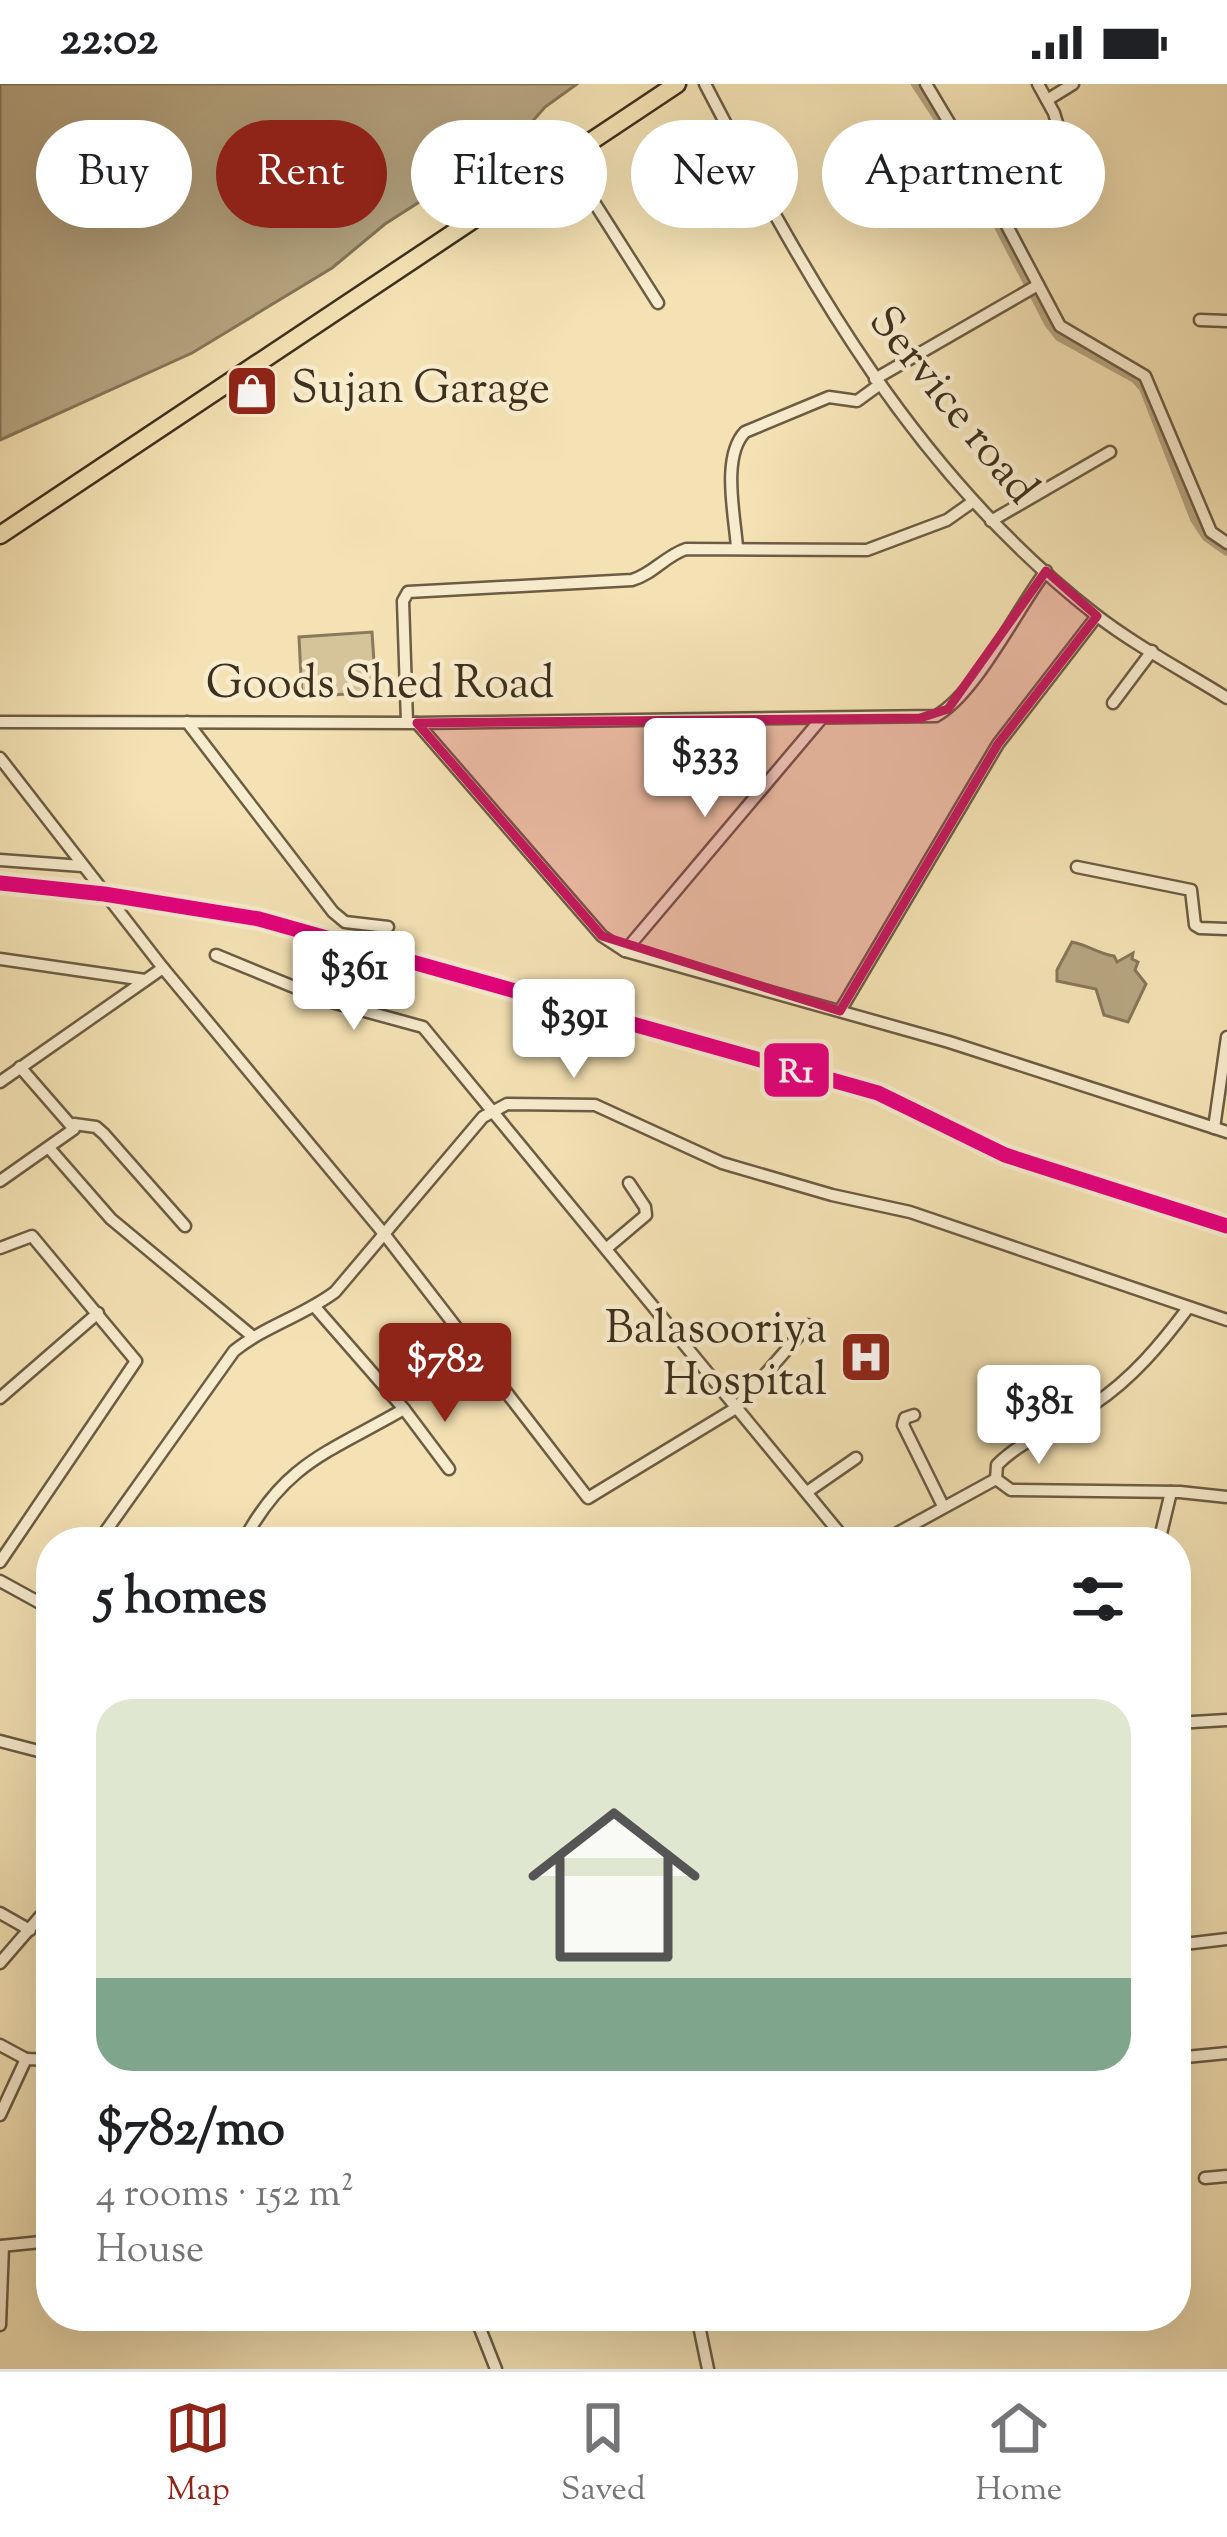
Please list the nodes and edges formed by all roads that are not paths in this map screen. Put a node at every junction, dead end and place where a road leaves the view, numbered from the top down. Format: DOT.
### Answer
graph roads {
  1 [pos="676,84"];
  2 [pos="705,84"];
  3 [pos="926,84"];
  4 [pos="1038,84"];
  5 [pos="1073,84"];
  6 [pos="1047,100"];
  7 [pos="1054,120"];
  8 [pos="607,130"];
  9 [pos="607,223"];
  10 [pos="461,228"];
  11 [pos="1037,286"];
  12 [pos="658,303"];
  13 [pos="1200,320"];
  14 [pos="1227,321"];
  15 [pos="877,382"];
  16 [pos="1110,452"];
  17 [pos="971,503"];
  18 [pos="991,521"];
  19 [pos="0,535"];
  20 [pos="1227,543"];
  21 [pos="737,548"];
  22 [pos="1046,571"];
  23 [pos="1097,616"];
  24 [pos="1152,651"];
  25 [pos="1227,698"];
  26 [pos="1114,703"];
  27 [pos="821,719"];
  28 [pos="0,722"];
  29 [pos="187,722"];
  30 [pos="412,722"];
  31 [pos="0,758"];
  32 [pos="0,860"];
  33 [pos="82,866"];
  34 [pos="1077,867"];
  35 [pos="388,927"];
  36 [pos="1227,929"];
  37 [pos="625,951"];
  38 [pos="216,955"];
  39 [pos="0,959"];
  40 [pos="163,968"];
  41 [pos="146,980"];
  42 [pos="840,1011"];
  43 [pos="1227,1037"];
  44 [pos="20,1067"];
  45 [pos="0,1082"];
  46 [pos="492,1109"];
  47 [pos="74,1124"];
  48 [pos="1221,1130"];
  49 [pos="49,1148"];
  50 [pos="0,1181"];
  51 [pos="629,1183"];
  52 [pos="185,1226"];
  53 [pos="385,1235"];
  54 [pos="0,1247"];
  55 [pos="607,1248"];
  56 [pos="315,1307"];
  57 [pos="1188,1308"];
  58 [pos="98,1313"];
  59 [pos="1227,1320"];
  60 [pos="808,1325"];
  61 [pos="252,1336"];
  62 [pos="0,1398"];
  63 [pos="736,1408"];
  64 [pos="404,1409"];
  65 [pos="914,1415"];
  66 [pos="856,1458"];
  67 [pos="449,1469"];
  68 [pos="996,1479"];
  69 [pos="807,1492"];
  70 [pos="1171,1492"];
  71 [pos="1227,1497"];
  72 [pos="943,1506"];
  73 [pos="109,1527"];
  74 [pos="251,1527"];
  75 [pos="835,1527"];
  76 [pos="907,1527"];
  77 [pos="1163,1527"];
  78 [pos="0,1562"];
  79 [pos="0,1582"];
  80 [pos="36,1601"];
  81 [pos="1227,1720"];
  82 [pos="1191,1722"];
  83 [pos="0,1742"];
  84 [pos="36,1750"];
  85 [pos="0,1913"];
  86 [pos="36,1923"];
  87 [pos="30,1930"];
  88 [pos="1227,1939"];
  89 [pos="1191,1943"];
  90 [pos="0,1964"];
  91 [pos="0,2045"];
  92 [pos="1227,2053"];
  93 [pos="1191,2057"];
  94 [pos="26,2059"];
  95 [pos="36,2059"];
  96 [pos="0,2115"];
  97 [pos="1227,2176"];
  98 [pos="1204,2178"];
  99 [pos="36,2243"];
  100 [pos="2,2246"];
  101 [pos="0,2325"];
  102 [pos="481,2331"];
  103 [pos="701,2331"];
  104 [pos="496,2369"];
  105 [pos="708,2369"];
  1 -- 8 [label="highway"];
  2 -- 15 [label="street, Service road"];
  3 -- 11 [label="street"];
  4 -- 6 [label="street"];
  5 -- 6 [label="street"];
  6 -- 7 [label="street"];
  9 -- 12 [label="street"];
  10 -- 19 [label="highway"];
  11 -- 15 [label="street"];
  11 -- 20 [label="street"];
  13 -- 14 [label="street"];
  15 -- 17 [label="street, Service road"];
  15 -- 21 [label="street"];
  16 -- 18 [label="street"];
  17 -- 18 [label="street, Service road"];
  17 -- 21 [label="street"];
  18 -- 22 [label="street, Service road"];
  21 -- 30 [label="street"];
  22 -- 23 [label="street, Service road"];
  22 -- 27 [label="street, Goods Shed Road"];
  23 -- 24 [label="street, Service road"];
  23 -- 42 [label="street"];
  24 -- 25 [label="street, Service road"];
  24 -- 26 [label="street"];
  27 -- 30 [label="street, Goods Shed Road"];
  27 -- 37 [label="street"];
  28 -- 29 [label="street, Goods Shed Road"];
  29 -- 30 [label="street, Goods Shed Road"];
  29 -- 35 [label="street"];
  30 -- 37 [label="street"];
  31 -- 33 [label="street"];
  32 -- 33 [label="street"];
  33 -- 40 [label="street"];
  34 -- 36 [label="street"];
  37 -- 42 [label="street"];
  38 -- 46 [label="street"];
  39 -- 41 [label="street"];
  40 -- 41 [label="street"];
  40 -- 53 [label="street"];
  41 -- 44 [label="street"];
  42 -- 48 [label="street"];
  43 -- 48 [label="street"];
  44 -- 45 [label="street"];
  44 -- 47 [label="street"];
  46 -- 53 [label="street"];
  46 -- 55 [label="street"];
  46 -- 57 [label="street"];
  47 -- 49 [label="street"];
  47 -- 52 [label="street"];
  49 -- 50 [label="street"];
  49 -- 61 [label="street"];
  51 -- 55 [label="street"];
  53 -- 56 [label="street"];
  53 -- 63 [label="street"];
  54 -- 58 [label="street"];
  55 -- 63 [label="street"];
  56 -- 61 [label="street"];
  56 -- 64 [label="street"];
  57 -- 59 [label="street"];
  57 -- 68 [label="street"];
  58 -- 62 [label="street"];
  58 -- 78 [label="street"];
  60 -- 63 [label="street"];
  61 -- 73 [label="street"];
  63 -- 69 [label="street"];
  64 -- 67 [label="street"];
  64 -- 74 [label="street"];
  65 -- 72 [label="street"];
  66 -- 69 [label="street"];
  68 -- 70 [label="street"];
  68 -- 72 [label="street"];
  69 -- 75 [label="street"];
  70 -- 71 [label="street"];
  70 -- 77 [label="street"];
  72 -- 76 [label="street"];
  79 -- 80 [label="street"];
  81 -- 82 [label="street"];
  83 -- 84 [label="street"];
  85 -- 87 [label="street"];
  86 -- 87 [label="street"];
  87 -- 90 [label="street"];
  88 -- 89 [label="street"];
  91 -- 94 [label="street"];
  92 -- 93 [label="street"];
  94 -- 95 [label="street"];
  94 -- 96 [label="street"];
  97 -- 98 [label="street"];
  99 -- 100 [label="street"];
  100 -- 101 [label="street"];
  102 -- 104 [label="street"];
  103 -- 105 [label="street"];
}
